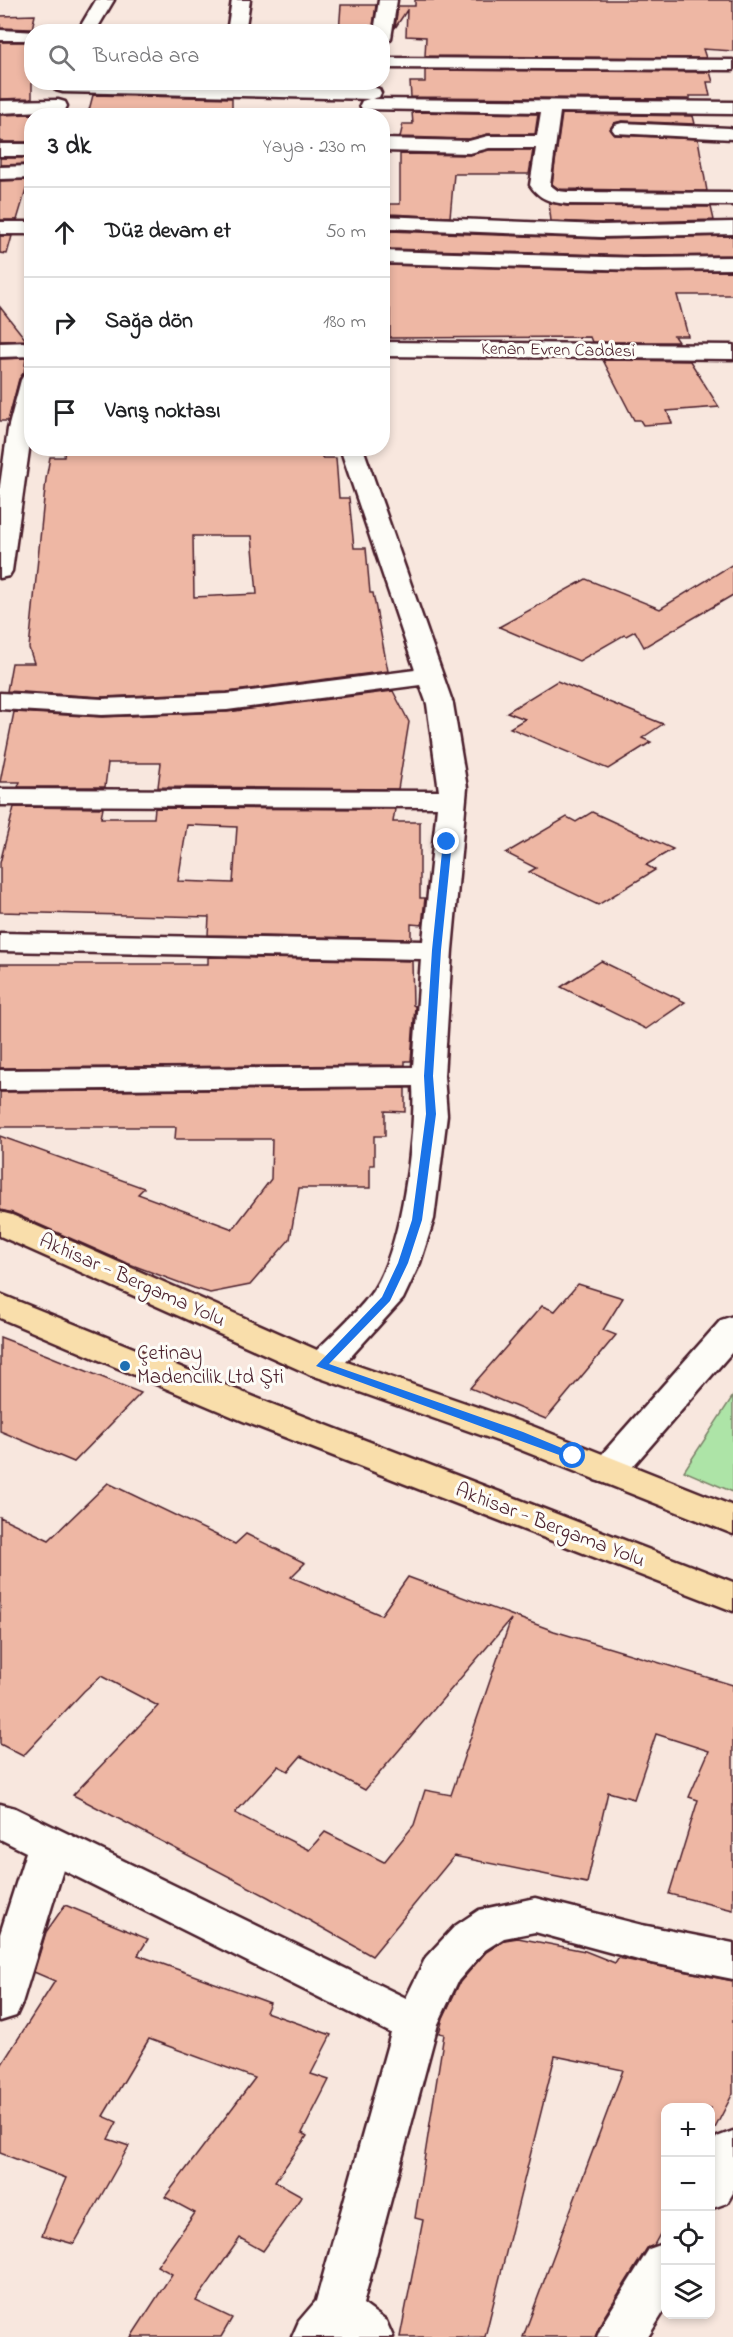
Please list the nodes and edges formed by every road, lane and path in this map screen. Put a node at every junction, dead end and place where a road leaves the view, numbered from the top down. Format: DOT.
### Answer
graph roads {
  1 [pos="105,0"];
  2 [pos="241,0"];
  3 [pos="388,0"];
  4 [pos="91,24"];
  5 [pos="237,24"];
  6 [pos="384,24"];
  7 [pos="0,35"];
  8 [pos="24,35"];
  9 [pos="390,63"];
  10 [pos="733,65"];
  11 [pos="62,90"];
  12 [pos="186,90"];
  13 [pos="370,99"];
  14 [pos="0,107"];
  15 [pos="58,108"];
  16 [pos="733,108"];
  17 [pos="24,109"];
  18 [pos="549,126"];
  19 [pos="571,127"];
  20 [pos="605,129"];
  21 [pos="732,131"];
  22 [pos="390,145"];
  23 [pos="0,150"];
  24 [pos="24,150"];
  25 [pos="24,172"];
  26 [pos="0,173"];
  27 [pos="733,199"];
  28 [pos="390,222"];
  29 [pos="0,228"];
  30 [pos="24,228"];
  31 [pos="733,228"];
  32 [pos="390,256"];
  33 [pos="733,263"];
  34 [pos="390,349"];
  35 [pos="0,350"];
  36 [pos="24,350"];
  37 [pos="733,352"];
  38 [pos="24,412"];
  39 [pos="17,440"];
  40 [pos="354,456"];
  41 [pos="0,571"];
  42 [pos="430,676"];
  43 [pos="0,701"];
  44 [pos="0,797"];
  45 [pos="452,798"];
  46 [pos="0,942"];
  47 [pos="437,950"];
  48 [pos="428,1076"];
  49 [pos="0,1080"];
  50 [pos="0,1222"];
  51 [pos="0,1305"];
  52 [pos="733,1328"];
  53 [pos="322,1366"];
  54 [pos="608,1471"];
  55 [pos="733,1521"];
  56 [pos="733,1598"];
  57 [pos="0,1821"];
  58 [pos="49,1846"];
  59 [pos="733,1961"];
  60 [pos="0,2003"];
  61 [pos="416,2024"];
  62 [pos="733,2151"];
  63 [pos="715,2181"];
  64 [pos="665,2265"];
  65 [pos="341,2329"];
  66 [pos="621,2337"];
  1 -- 4 [label="street"];
  2 -- 5 [label="street"];
  3 -- 6 [label="street"];
  7 -- 8 [label="street"];
  9 -- 10 [label="street"];
  11 -- 15 [label="street"];
  12 -- 13 [label="street"];
  13 -- 18 [label="street"];
  14 -- 17 [label="street"];
  16 -- 18 [label="street"];
  18 -- 19 [label="street"];
  18 -- 22 [label="street"];
  18 -- 27 [label="street"];
  20 -- 21 [label="street"];
  23 -- 24 [label="street"];
  25 -- 26 [label="street"];
  28 -- 31 [label="street"];
  29 -- 30 [label="street"];
  32 -- 33 [label="street"];
  34 -- 37 [label="street, Kenan Evren Caddesi"];
  35 -- 36 [label="street"];
  38 -- 39 [label="street"];
  39 -- 41 [label="street"];
  40 -- 42 [label="street"];
  42 -- 43 [label="street"];
  42 -- 45 [label="street"];
  44 -- 45 [label="street"];
  45 -- 47 [label="street"];
  46 -- 47 [label="street"];
  47 -- 48 [label="street"];
  48 -- 49 [label="street"];
  48 -- 53 [label="street"];
  50 -- 53 [label="main road, Akhisar - Bergama Yolu"];
  51 -- 56 [label="main road, Akhisar - Bergama Yolu"];
  52 -- 54 [label="street"];
  53 -- 54 [label="main road, Akhisar - Bergama Yolu"];
  54 -- 55 [label="main road, Akhisar - Bergama Yolu"];
  57 -- 58 [label="street"];
  58 -- 60 [label="street"];
  58 -- 61 [label="street"];
  59 -- 61 [label="street"];
  61 -- 65 [label="street"];
  62 -- 63 [label="street"];
  64 -- 66 [label="street"];
}
